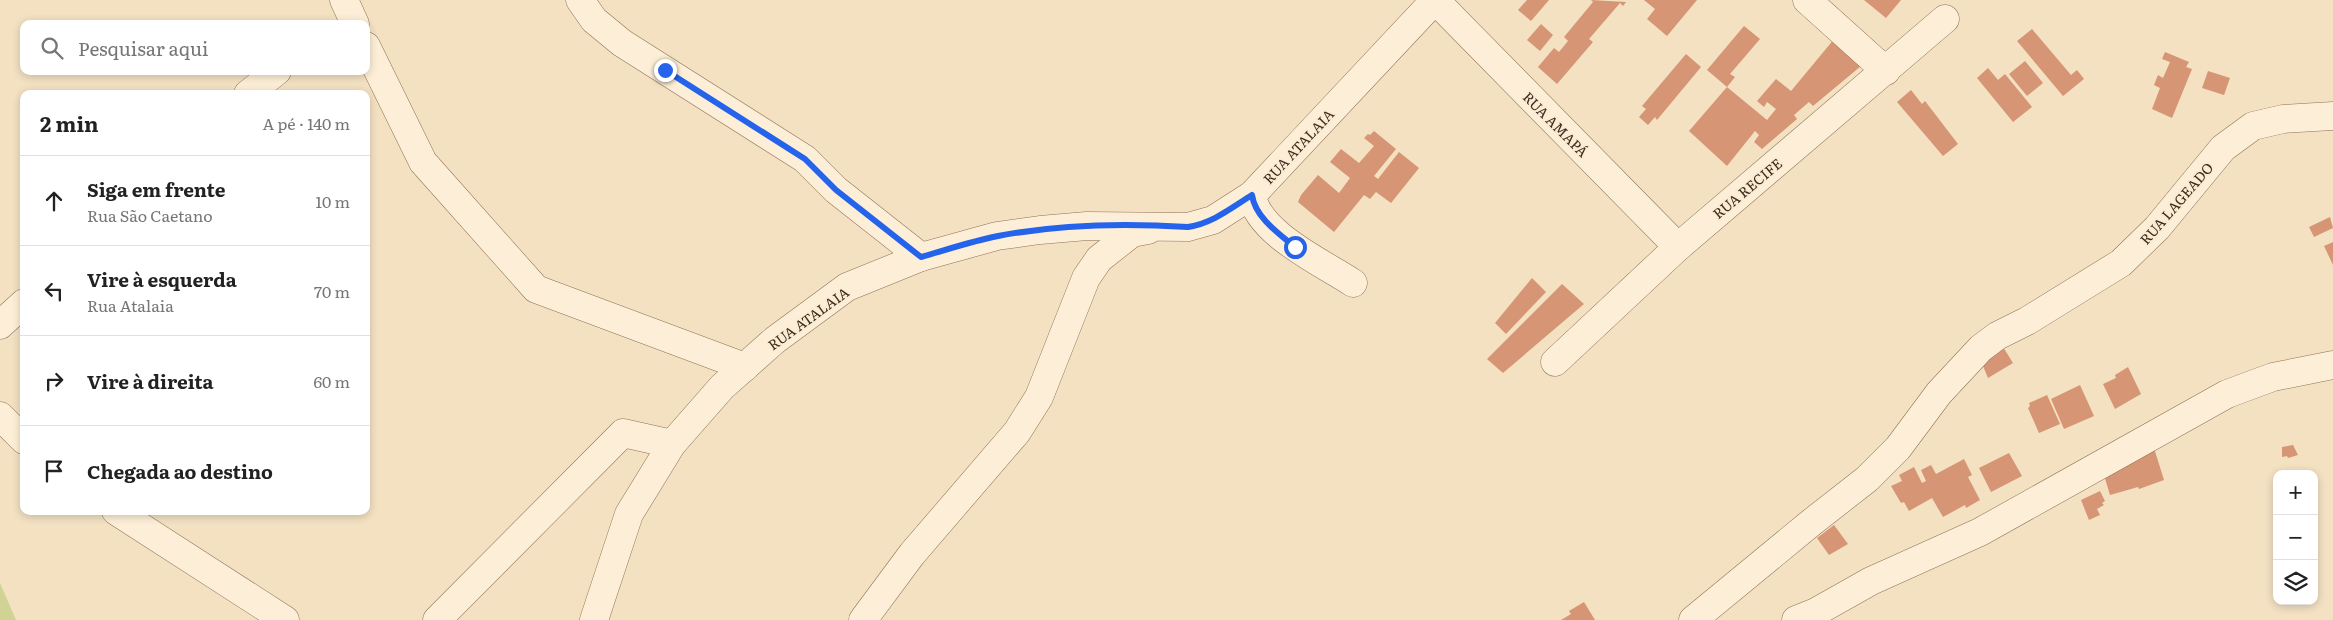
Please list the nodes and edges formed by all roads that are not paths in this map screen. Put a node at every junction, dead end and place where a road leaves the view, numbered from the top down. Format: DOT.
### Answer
graph roads {
  1 [pos="580,0"];
  2 [pos="1435,0"];
  3 [pos="1807,0"];
  4 [pos="1945,19"];
  5 [pos="370,54"];
  6 [pos="1886,71"];
  7 [pos="272,75"];
  8 [pos="253,90"];
  9 [pos="2333,116"];
  10 [pos="1252,195"];
  11 [pos="1167,226"];
  12 [pos="1678,247"];
  13 [pos="921,257"];
  14 [pos="1352,283"];
  15 [pos="20,307"];
  16 [pos="0,325"];
  17 [pos="1555,362"];
  18 [pos="2333,365"];
  19 [pos="745,367"];
  20 [pos="0,416"];
  21 [pos="20,436"];
  22 [pos="672,444"];
  23 [pos="122,515"];
  24 [pos="285,620"];
  25 [pos="437,620"];
  26 [pos="594,620"];
  27 [pos="863,620"];
  28 [pos="1693,620"];
  29 [pos="1796,620"];
  1 -- 13 [label="street"];
  2 -- 10 [label="street, RUA ATALAIA"];
  2 -- 12 [label="street, RUA AMAPÁ"];
  3 -- 6 [label="street"];
  4 -- 6 [label="street, RUA RECIFE"];
  5 -- 19 [label="street"];
  6 -- 12 [label="street, RUA RECIFE"];
  7 -- 8 [label="street"];
  9 -- 28 [label="street, RUA LAGEADO"];
  10 -- 11 [label="street, RUA ATALAIA"];
  10 -- 14 [label="street"];
  11 -- 13 [label="street, RUA ATALAIA"];
  11 -- 27 [label="street"];
  12 -- 17 [label="street, RUA RECIFE"];
  13 -- 19 [label="street, RUA ATALAIA"];
  15 -- 16 [label="street"];
  18 -- 29 [label="street"];
  19 -- 22 [label="street, RUA ATALAIA"];
  20 -- 21 [label="street"];
  22 -- 25 [label="street"];
  22 -- 26 [label="street, RUA ATALAIA"];
  23 -- 24 [label="street"];
}
